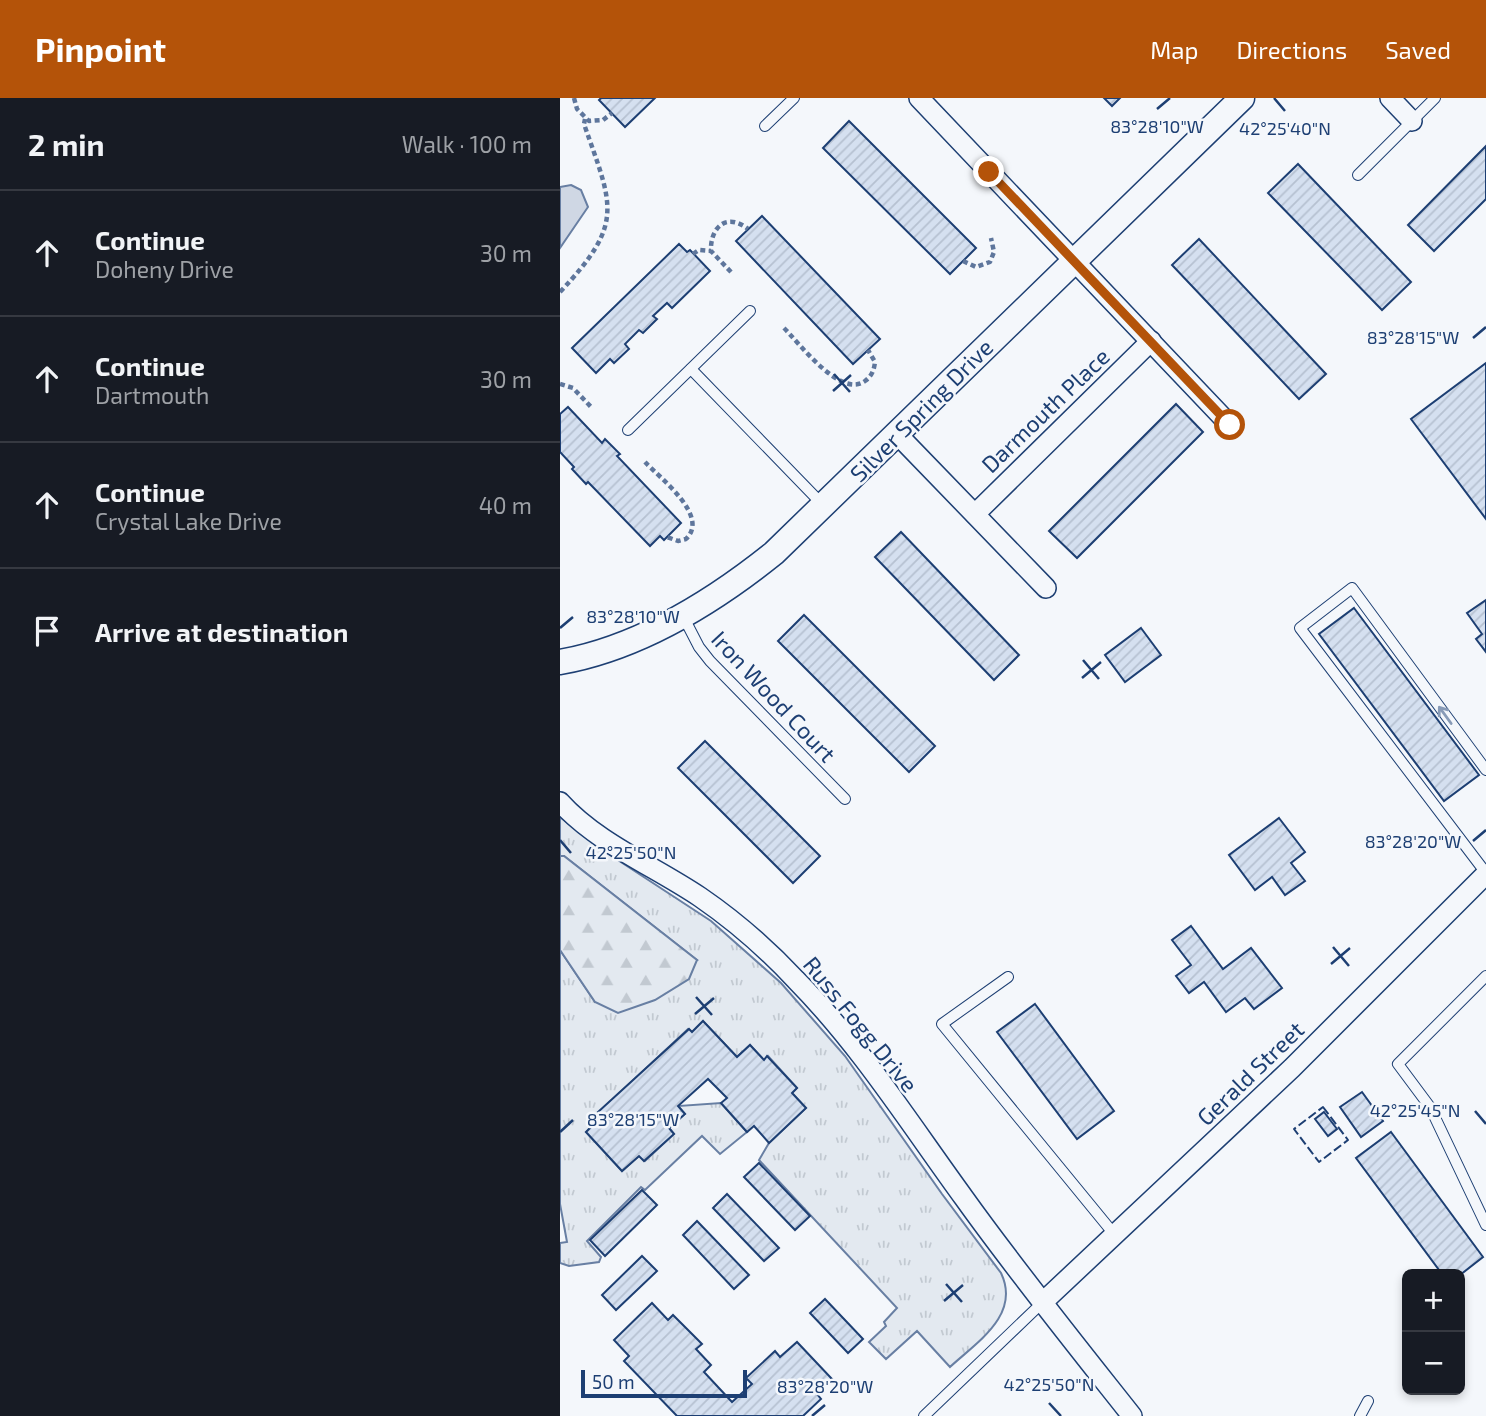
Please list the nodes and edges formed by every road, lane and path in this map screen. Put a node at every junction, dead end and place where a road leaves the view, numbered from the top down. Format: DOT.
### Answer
graph roads {
  1 [pos="574,98"];
  2 [pos="794,98"];
  3 [pos="919,98"];
  4 [pos="1242,98"];
  5 [pos="1390,98"];
  6 [pos="1435,98"];
  7 [pos="612,114"];
  8 [pos="585,119"];
  9 [pos="1412,121"];
  10 [pos="765,127"];
  11 [pos="1358,175"];
  12 [pos="748,229"];
  13 [pos="991,237"];
  14 [pos="711,251"];
  15 [pos="693,254"];
  16 [pos="963,261"];
  17 [pos="1074,261"];
  18 [pos="731,272"];
  19 [pos="560,292"];
  20 [pos="750,311"];
  21 [pos="784,328"];
  22 [pos="1151,341"];
  23 [pos="868,350"];
  24 [pos="691,369"];
  25 [pos="560,384"];
  26 [pos="592,408"];
  27 [pos="1230,425"];
  28 [pos="628,430"];
  29 [pos="897,434"];
  30 [pos="645,462"];
  31 [pos="824,506"];
  32 [pos="975,514"];
  33 [pos="667,537"];
  34 [pos="1046,588"];
  35 [pos="682,615"];
  36 [pos="560,662"];
  37 [pos="1486,770"];
  38 [pos="845,799"];
  39 [pos="560,802"];
  40 [pos="1486,874"];
  41 [pos="1486,976"];
  42 [pos="1008,977"];
  43 [pos="1486,1225"];
  44 [pos="1114,1234"];
  45 [pos="1042,1302"];
  46 [pos="1368,1401"];
  47 [pos="924,1416"];
  48 [pos="1132,1416"];
  49 [pos="1360,1416"];
  1 -- 8 [label="path"];
  2 -- 10 [label="lane"];
  3 -- 17 [label="street"];
  4 -- 17 [label="street, Silver Spring Drive"];
  5 -- 9 [label="street"];
  6 -- 9 [label="lane"];
  7 -- 8 [label="path"];
  8 -- 19 [label="path"];
  9 -- 11 [label="lane"];
  12 -- 14 [label="path"];
  13 -- 16 [label="path"];
  14 -- 15 [label="path"];
  14 -- 18 [label="path"];
  17 -- 22 [label="street"];
  17 -- 29 [label="street, Silver Spring Drive"];
  20 -- 24 [label="lane"];
  21 -- 23 [label="path"];
  22 -- 27 [label="street"];
  22 -- 32 [label="street, Darmouth Place"];
  24 -- 28 [label="lane"];
  24 -- 31 [label="lane"];
  25 -- 26 [label="path"];
  29 -- 31 [label="street, Silver Spring Drive"];
  29 -- 32 [label="street"];
  30 -- 33 [label="path"];
  31 -- 35 [label="street, Silver Spring Drive"];
  32 -- 34 [label="street"];
  35 -- 36 [label="street, Silver Spring Drive"];
  35 -- 38 [label="lane, Iron Wood Court"];
  37 -- 40 [label="lane, one-way"];
  39 -- 45 [label="street, Russ Fogg Drive"];
  40 -- 44 [label="street, Gerald Street"];
  41 -- 43 [label="lane"];
  42 -- 44 [label="lane"];
  44 -- 45 [label="street, Gerald Street"];
  45 -- 47 [label="lane"];
  45 -- 48 [label="street, Russ Fogg Drive"];
  46 -- 49 [label="lane"];
}
